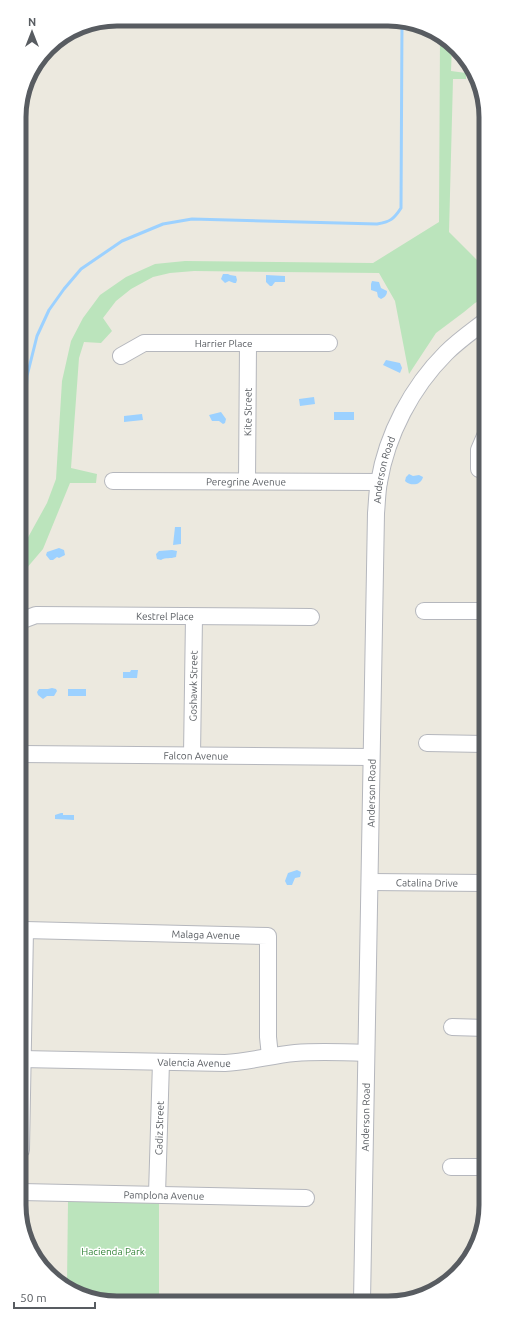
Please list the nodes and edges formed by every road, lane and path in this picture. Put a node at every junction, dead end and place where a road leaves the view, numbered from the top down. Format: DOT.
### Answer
graph roads {
  1 [pos="479,326"];
  2 [pos="329,343"];
  3 [pos="248,344"];
  4 [pos="121,356"];
  5 [pos="479,450"];
  6 [pos="479,469"];
  7 [pos="113,481"];
  8 [pos="247,481"];
  9 [pos="379,482"];
  10 [pos="424,611"];
  11 [pos="479,611"];
  12 [pos="194,616"];
  13 [pos="311,617"];
  14 [pos="26,619"];
  15 [pos="427,743"];
  16 [pos="479,744"];
  17 [pos="26,754"];
  18 [pos="192,755"];
  19 [pos="371,757"];
  20 [pos="370,882"];
  21 [pos="479,883"];
  22 [pos="26,930"];
  23 [pos="452,1027"];
  24 [pos="479,1028"];
  25 [pos="366,1053"];
  26 [pos="270,1056"];
  27 [pos="26,1060"];
  28 [pos="160,1062"];
  29 [pos="452,1167"];
  30 [pos="479,1167"];
  31 [pos="26,1192"];
  32 [pos="157,1194"];
  33 [pos="306,1198"];
  34 [pos="362,1296"];
  1 -- 9 [label="street, Anderson Road"];
  2 -- 3 [label="street, Harrier Place"];
  3 -- 4 [label="street, Harrier Place"];
  3 -- 8 [label="street, Kite Street"];
  5 -- 6 [label="street"];
  7 -- 8 [label="street, Peregrine Avenue"];
  8 -- 9 [label="street, Peregrine Avenue"];
  9 -- 19 [label="street, Anderson Road"];
  10 -- 11 [label="street"];
  12 -- 13 [label="street, Kestrel Place"];
  12 -- 14 [label="street, Kestrel Place"];
  12 -- 18 [label="street, Goshawk Street"];
  15 -- 16 [label="street"];
  17 -- 18 [label="street, Falcon Avenue"];
  18 -- 19 [label="street, Falcon Avenue"];
  19 -- 20 [label="street, Anderson Road"];
  20 -- 21 [label="street, Catalina Drive"];
  20 -- 25 [label="street, Anderson Road"];
  22 -- 26 [label="street, Malaga Avenue"];
  23 -- 24 [label="street"];
  25 -- 26 [label="street, Valencia Avenue"];
  25 -- 34 [label="street, Anderson Road"];
  26 -- 28 [label="street, Valencia Avenue"];
  27 -- 28 [label="street, Valencia Avenue"];
  28 -- 32 [label="street, Cadiz Street"];
  29 -- 30 [label="street"];
  31 -- 32 [label="street, Pamplona Avenue"];
  32 -- 33 [label="street, Pamplona Avenue"];
}
